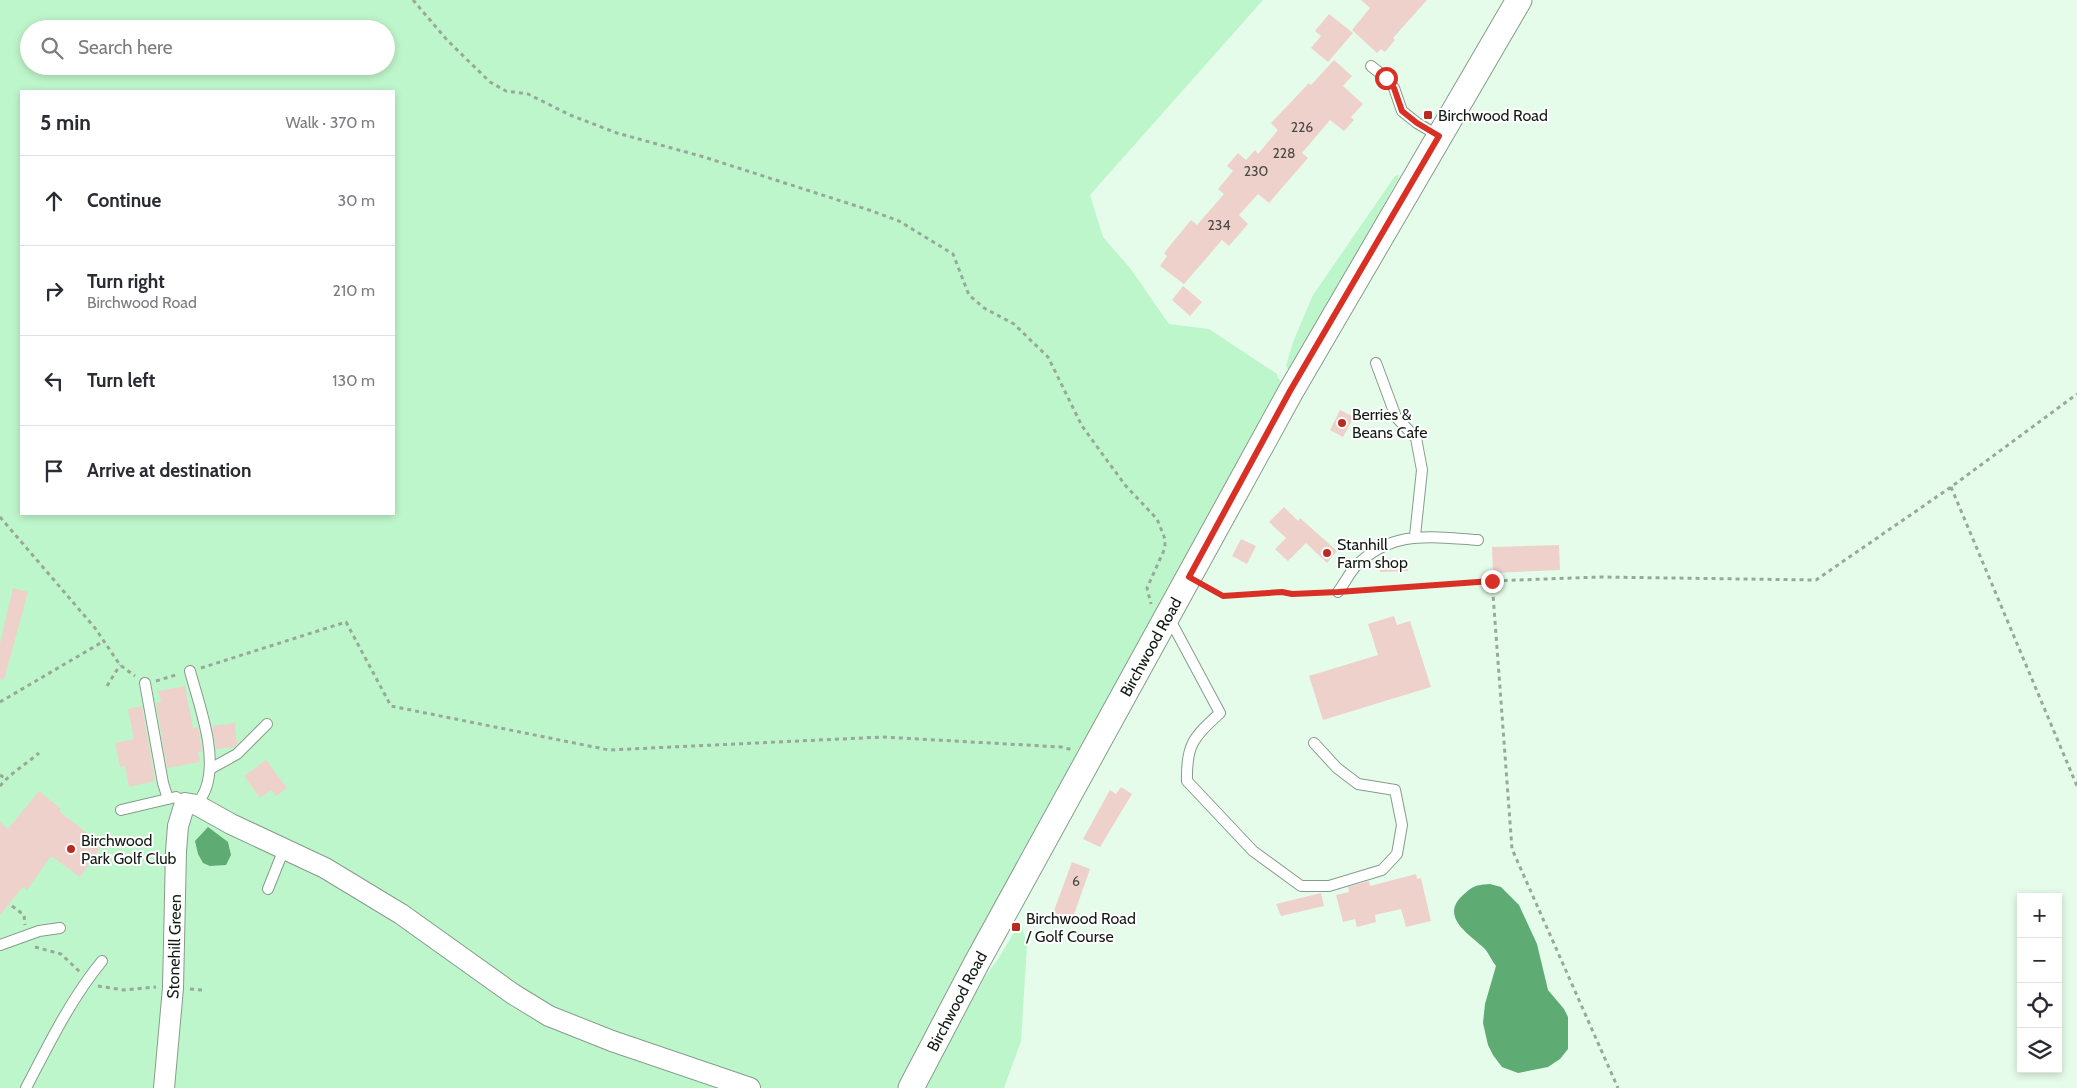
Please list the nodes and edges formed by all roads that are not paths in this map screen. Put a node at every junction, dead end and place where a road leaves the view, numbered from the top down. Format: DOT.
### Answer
graph roads {
  1 [pos="1519,0"];
  2 [pos="1371,66"];
  3 [pos="1439,136"];
  4 [pos="1376,363"];
  5 [pos="1415,536"];
  6 [pos="1478,540"];
  7 [pos="1338,592"];
  8 [pos="1161,611"];
  9 [pos="190,671"];
  10 [pos="146,684"];
  11 [pos="267,724"];
  12 [pos="1314,743"];
  13 [pos="210,769"];
  14 [pos="183,802"];
  15 [pos="121,810"];
  16 [pos="284,849"];
  17 [pos="268,889"];
  18 [pos="60,928"];
  19 [pos="0,948"];
  20 [pos="102,962"];
  21 [pos="26,1088"];
  22 [pos="164,1088"];
  23 [pos="750,1088"];
  24 [pos="910,1088"];
  1 -- 3 [label="street, Birchwood Road"];
  2 -- 3 [label="lane"];
  3 -- 8 [label="street, Birchwood Road"];
  4 -- 5 [label="lane"];
  5 -- 6 [label="lane"];
  5 -- 7 [label="lane"];
  8 -- 12 [label="lane"];
  8 -- 24 [label="street, Birchwood Road"];
  9 -- 13 [label="lane"];
  10 -- 14 [label="lane"];
  11 -- 13 [label="lane"];
  13 -- 14 [label="lane"];
  14 -- 15 [label="lane"];
  14 -- 16 [label="street"];
  14 -- 22 [label="street, Stonehill Green"];
  16 -- 17 [label="lane"];
  16 -- 23 [label="street"];
  18 -- 19 [label="lane"];
  20 -- 21 [label="lane"];
}
